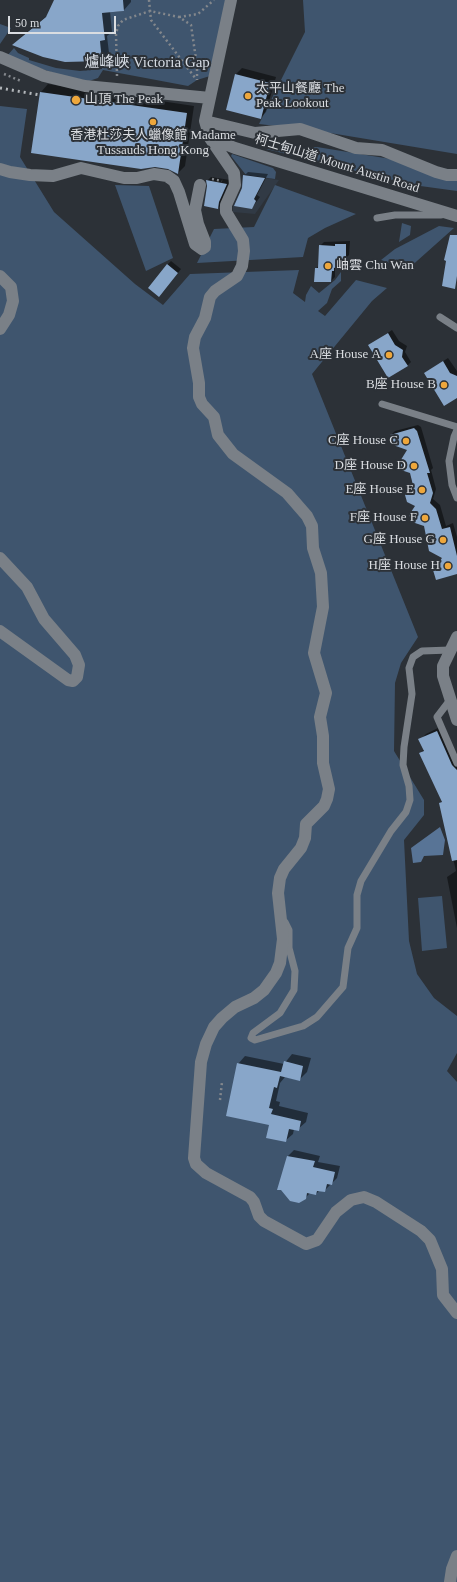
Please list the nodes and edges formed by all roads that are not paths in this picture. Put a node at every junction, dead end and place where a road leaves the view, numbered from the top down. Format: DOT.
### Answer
graph roads {
  1 [pos="231,0"];
  2 [pos="0,57"];
  3 [pos="210,98"];
  4 [pos="205,121"];
  5 [pos="210,138"];
  6 [pos="0,168"];
  7 [pos="457,175"];
  8 [pos="200,185"];
  9 [pos="456,215"];
  10 [pos="377,218"];
  11 [pos="0,276"];
  12 [pos="440,317"];
  13 [pos="457,328"];
  14 [pos="0,329"];
  15 [pos="382,404"];
  16 [pos="457,427"];
  17 [pos="457,430"];
  18 [pos="457,498"];
  19 [pos="0,558"];
  20 [pos="0,631"];
  21 [pos="457,637"];
  22 [pos="450,650"];
  23 [pos="450,700"];
  24 [pos="457,720"];
  25 [pos="457,763"];
  26 [pos="282,923"];
  27 [pos="457,1313"];
  28 [pos="457,1556"];
  29 [pos="450,1582"];
  1 -- 3 [label="street"];
  2 -- 3 [label="street"];
  3 -- 4 [label="street"];
  4 -- 5 [label="street"];
  4 -- 7 [label="street"];
  5 -- 9 [label="street, 柯士甸山道 Mount Austin Road"];
  5 -- 26 [label="street"];
  6 -- 8 [label="street"];
  9 -- 10 [label="lane"];
  11 -- 14 [label="street"];
  12 -- 13 [label="lane"];
  15 -- 16 [label="lane"];
  17 -- 18 [label="lane"];
  19 -- 20 [label="street"];
  21 -- 22 [label="street"];
  22 -- 23 [label="street"];
  22 -- 26 [label="lane"];
  23 -- 24 [label="street"];
  23 -- 25 [label="lane"];
  26 -- 27 [label="street"];
  28 -- 29 [label="street"];
}
